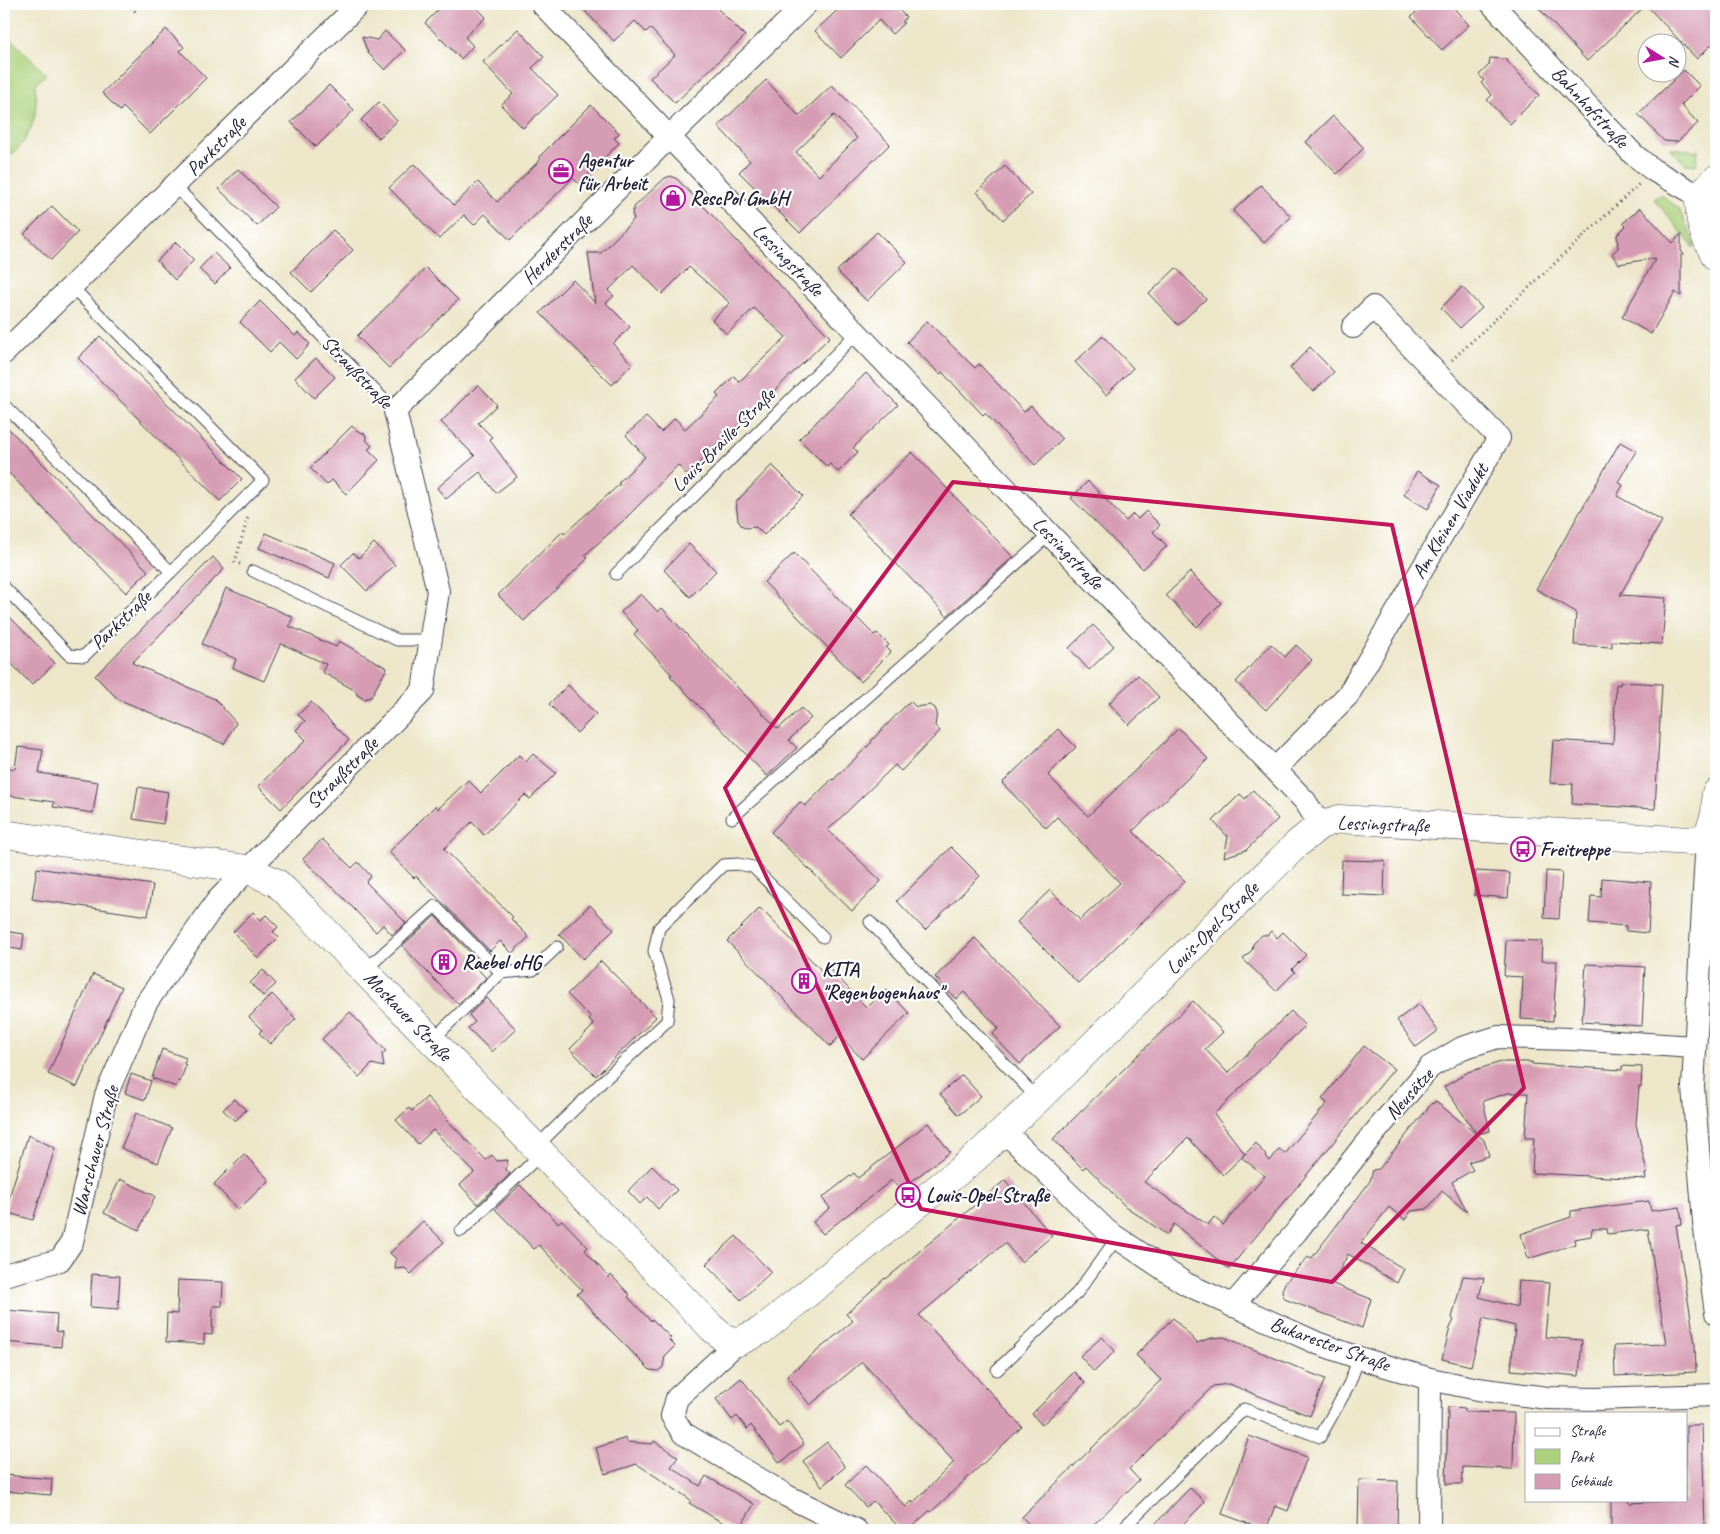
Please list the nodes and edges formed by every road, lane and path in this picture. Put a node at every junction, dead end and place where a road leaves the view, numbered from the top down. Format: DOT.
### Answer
graph roads {
  1 [pos="127,4"];
  2 [pos="359,4"];
  3 [pos="542,4"];
  4 [pos="806,4"];
  5 [pos="1492,4"];
  6 [pos="137,13"];
  7 [pos="670,136"];
  8 [pos="1653,170"];
  9 [pos="175,186"];
  10 [pos="1707,187"];
  11 [pos="1716,258"];
  12 [pos="72,287"];
  13 [pos="1352,327"];
  14 [pos="858,333"];
  15 [pos="4,353"];
  16 [pos="1437,374"];
  17 [pos="4,405"];
  18 [pos="395,411"];
  19 [pos="252,492"];
  20 [pos="1050,534"];
  21 [pos="253,571"];
  22 [pos="171,572"];
  23 [pos="616,574"];
  24 [pos="4,587"];
  25 [pos="431,640"];
  26 [pos="1275,769"];
  27 [pos="1716,793"];
  28 [pos="732,818"];
  29 [pos="1320,824"];
  30 [pos="4,834"];
  31 [pos="1707,836"];
  32 [pos="246,869"];
  33 [pos="870,922"];
  34 [pos="823,937"];
  35 [pos="557,947"];
  36 [pos="364,970"];
  37 [pos="501,973"];
  38 [pos="432,1040"];
  39 [pos="1694,1047"];
  40 [pos="1038,1099"];
  41 [pos="1004,1131"];
  42 [pos="539,1150"];
  43 [pos="461,1232"];
  44 [pos="1117,1238"];
  45 [pos="4,1274"];
  46 [pos="1232,1306"];
  47 [pos="1716,1313"];
  48 [pos="738,1342"];
  49 [pos="1358,1358"];
  50 [pos="997,1370"];
  51 [pos="1430,1379"];
  52 [pos="1716,1395"];
  53 [pos="856,1530"];
  54 [pos="1121,1530"];
  55 [pos="1429,1530"];
  1 -- 6 [label="path"];
  2 -- 9 [label="street, Parkstraße"];
  3 -- 7 [label="street, Lessingstraße"];
  4 -- 7 [label="street, Herderstraße"];
  5 -- 8 [label="street, Bahnhofstraße"];
  7 -- 14 [label="street, Lessingstraße"];
  7 -- 18 [label="street, Herderstraße"];
  8 -- 10 [label="street, Bahnhofstraße"];
  8 -- 16 [label="path"];
  9 -- 12 [label="street, Parkstraße"];
  9 -- 18 [label="lane, Straußstraße"];
  10 -- 11 [label="main road, Bahnhofstraße"];
  12 -- 15 [label="street, Parkstraße"];
  12 -- 19 [label="lane"];
  13 -- 16 [label="street, Am Kleinen Viadukt"];
  14 -- 20 [label="street, Lessingstraße"];
  14 -- 23 [label="lane, Louis-Braille-Straße"];
  16 -- 26 [label="street, Am Kleinen Viadukt"];
  17 -- 22 [label="lane"];
  18 -- 25 [label="street, Straußstraße"];
  19 -- 21 [label="path"];
  19 -- 22 [label="lane, Parkstraße"];
  20 -- 26 [label="street, Lessingstraße"];
  20 -- 28 [label="lane"];
  21 -- 25 [label="lane"];
  22 -- 24 [label="lane, Parkstraße"];
  25 -- 32 [label="street, Straußstraße"];
  26 -- 29 [label="street, Lessingstraße"];
  27 -- 31 [label="main road"];
  29 -- 31 [label="main road, Lessingstraße"];
  29 -- 40 [label="main road, Louis-Opel-Straße"];
  30 -- 32 [label="main road, Moskauer Straße"];
  31 -- 39 [label="street"];
  32 -- 36 [label="main road, Moskauer Straße"];
  32 -- 45 [label="street, Warschauer Straße"];
  33 -- 40 [label="lane"];
  34 -- 42 [label="lane"];
  35 -- 37 [label="lane"];
  36 -- 37 [label="lane"];
  36 -- 38 [label="main road, Moskauer Straße"];
  37 -- 38 [label="lane"];
  38 -- 42 [label="main road, Moskauer Straße"];
  39 -- 46 [label="street, Neusätze"];
  39 -- 47 [label="street"];
  40 -- 41 [label="main road, Louis-Opel-Straße"];
  41 -- 44 [label="street, Bukarester Straße"];
  41 -- 48 [label="main road, Louis-Opel-Straße"];
  42 -- 43 [label="lane"];
  42 -- 48 [label="main road, Moskauer Straße"];
  44 -- 46 [label="street, Bukarester Straße"];
  44 -- 50 [label="lane"];
  46 -- 49 [label="street, Bukarester Straße"];
  48 -- 53 [label="street"];
  49 -- 51 [label="street, Bukarester Straße"];
  49 -- 54 [label="lane"];
  51 -- 52 [label="street, Bukarester Straße"];
  51 -- 55 [label="street"];
}
